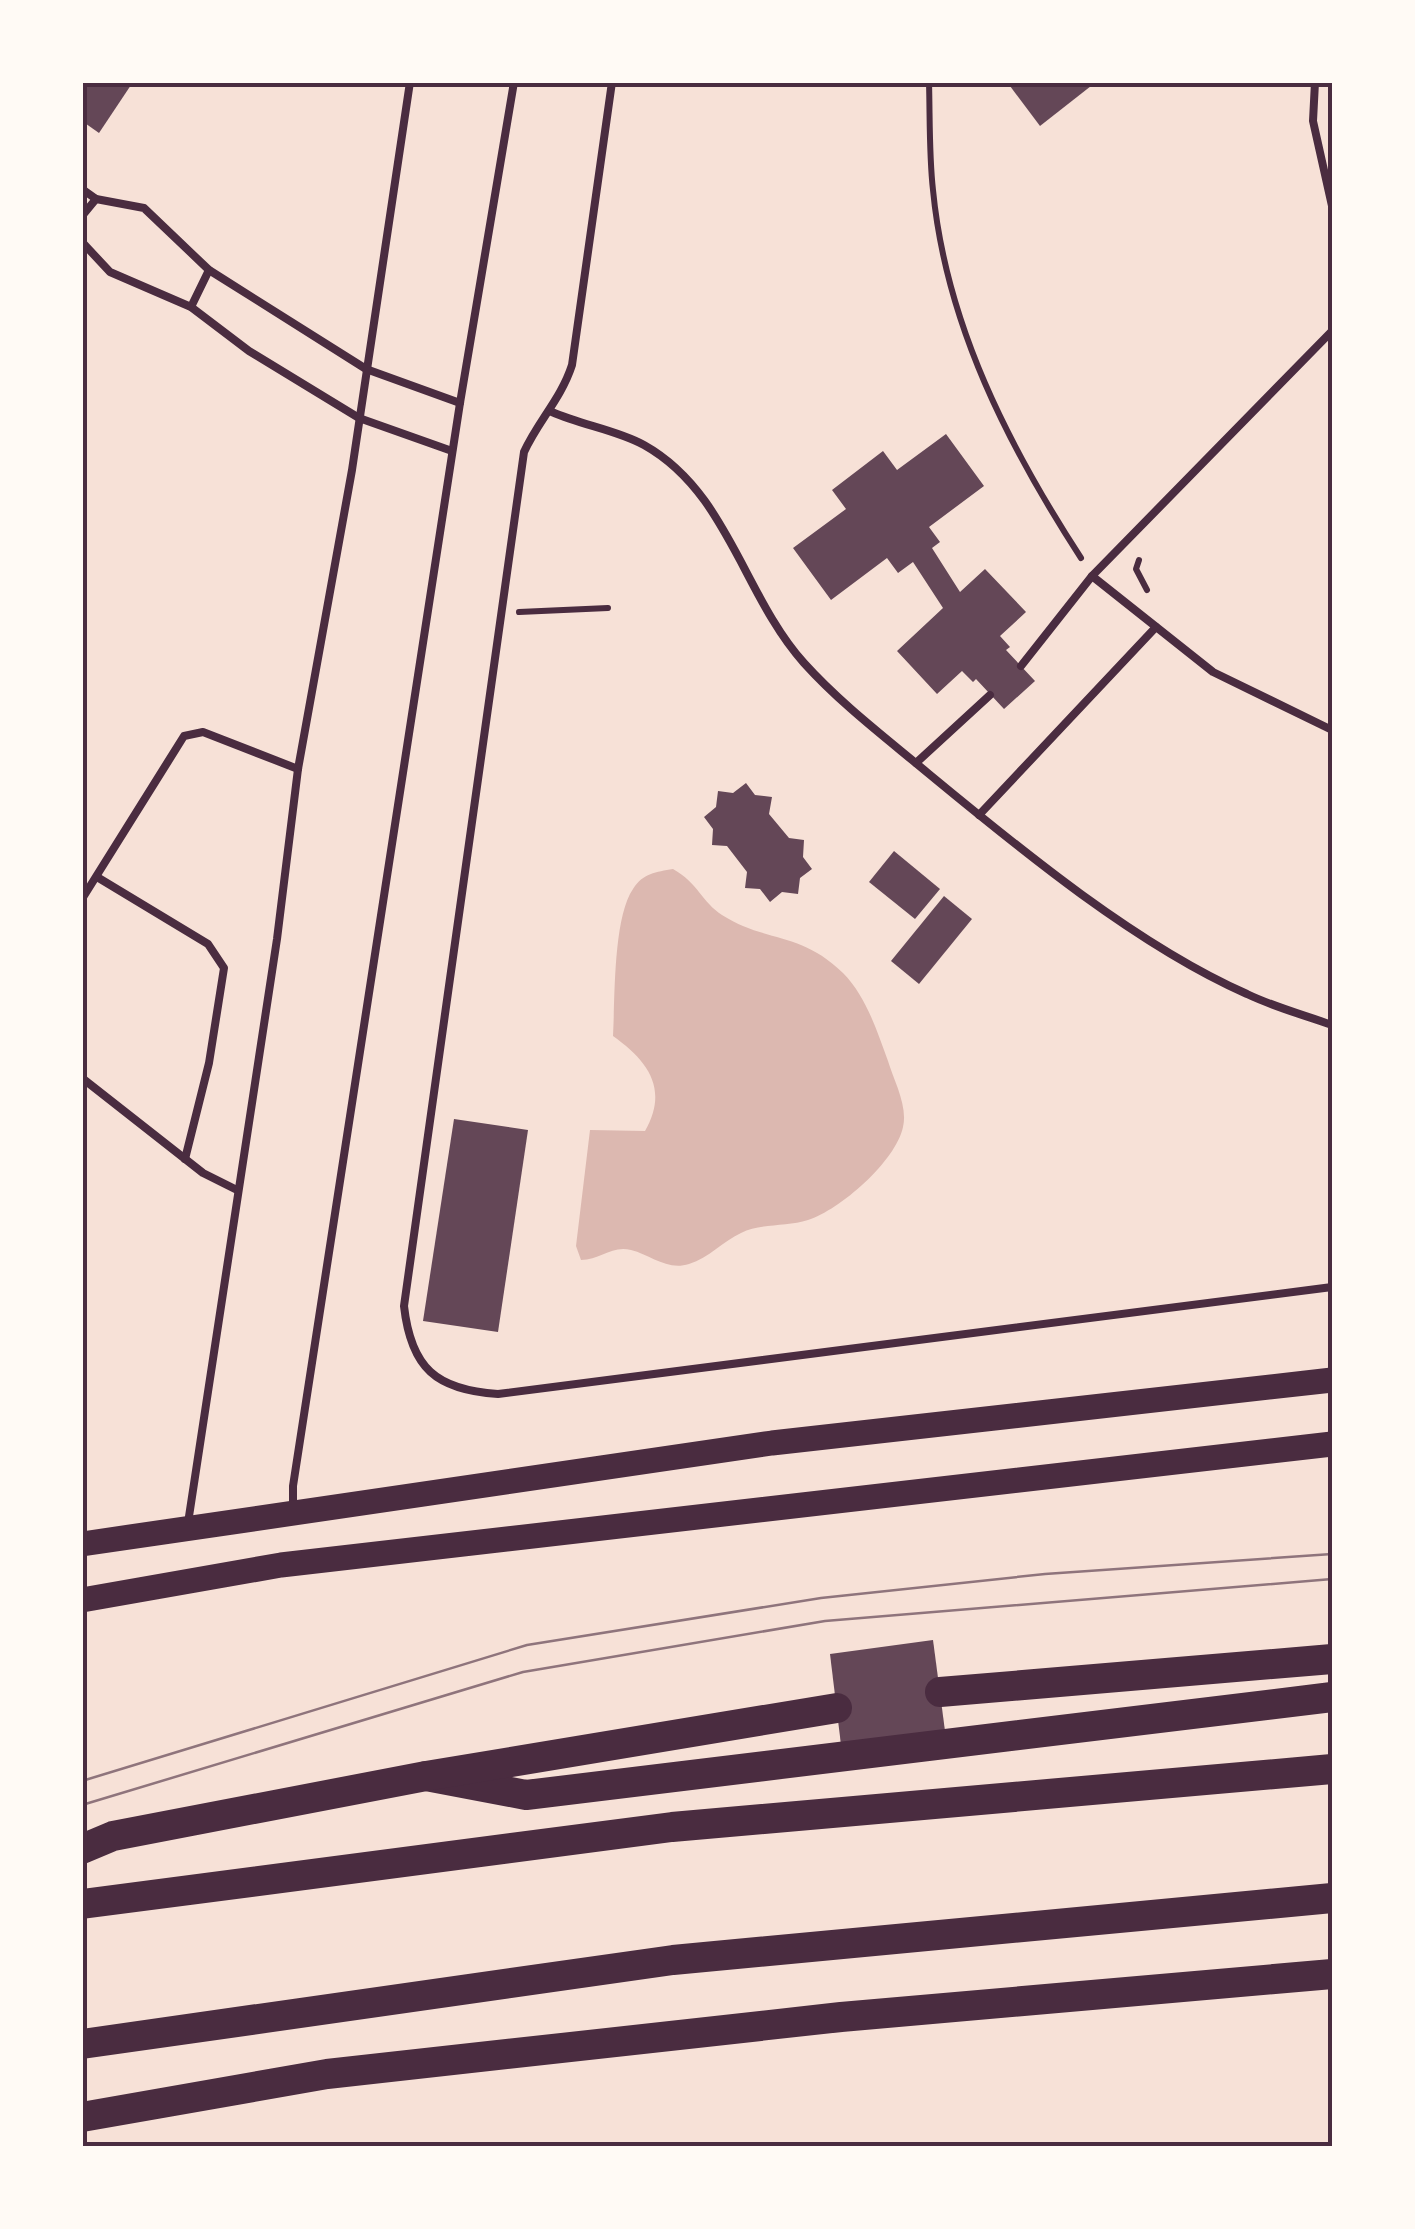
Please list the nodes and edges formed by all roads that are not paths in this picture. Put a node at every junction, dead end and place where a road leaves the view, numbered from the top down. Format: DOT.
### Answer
graph roads {
  1 [pos="410,82"];
  2 [pos="514,82"];
  3 [pos="612,82"];
  4 [pos="1314,82"];
  5 [pos="82,189"];
  6 [pos="96,198"];
  7 [pos="1332,206"];
  8 [pos="82,216"];
  9 [pos="82,242"];
  10 [pos="209,270"];
  11 [pos="192,307"];
  12 [pos="1332,331"];
  13 [pos="366,368"];
  14 [pos="460,404"];
  15 [pos="552,412"];
  16 [pos="359,418"];
  17 [pos="452,451"];
  18 [pos="1092,576"];
  19 [pos="1156,626"];
  20 [pos="1021,666"];
  21 [pos="990,695"];
  22 [pos="1332,730"];
  23 [pos="916,763"];
  24 [pos="298,768"];
  25 [pos="980,816"];
  26 [pos="98,877"];
  27 [pos="82,899"];
  28 [pos="1332,1025"];
  29 [pos="82,1078"];
  30 [pos="185,1160"];
  31 [pos="237,1190"];
  32 [pos="1332,1287"];
  33 [pos="1332,1380"];
  34 [pos="1332,1444"];
  35 [pos="292,1511"];
  36 [pos="188,1528"];
  37 [pos="82,1544"];
  38 [pos="82,1600"];
  39 [pos="1332,1659"];
  40 [pos="940,1692"];
  41 [pos="1332,1697"];
  42 [pos="836,1708"];
  43 [pos="1332,1770"];
  44 [pos="426,1776"];
  45 [pos="82,1849"];
  46 [pos="1332,1898"];
  47 [pos="82,1904"];
  48 [pos="1332,1974"];
  49 [pos="82,2044"];
  50 [pos="82,2118"];
  1 -- 13 [label="lane"];
  2 -- 14 [label="lane"];
  3 -- 15 [label="lane"];
  4 -- 7 [label="lane"];
  5 -- 6 [label="lane"];
  6 -- 8 [label="lane"];
  6 -- 10 [label="lane"];
  9 -- 11 [label="lane"];
  10 -- 11 [label="lane"];
  10 -- 13 [label="lane"];
  11 -- 16 [label="lane"];
  12 -- 18 [label="lane"];
  13 -- 14 [label="lane"];
  13 -- 16 [label="lane"];
  14 -- 17 [label="lane"];
  15 -- 23 [label="lane"];
  15 -- 32 [label="lane"];
  16 -- 17 [label="lane"];
  16 -- 24 [label="lane"];
  17 -- 35 [label="lane"];
  18 -- 19 [label="lane"];
  18 -- 20 [label="lane"];
  19 -- 22 [label="lane"];
  19 -- 25 [label="lane"];
  21 -- 23 [label="lane"];
  23 -- 25 [label="lane"];
  24 -- 26 [label="lane"];
  24 -- 31 [label="lane"];
  25 -- 28 [label="lane"];
  26 -- 27 [label="lane"];
  26 -- 30 [label="lane"];
  29 -- 30 [label="lane"];
  30 -- 31 [label="lane"];
  31 -- 36 [label="lane"];
  33 -- 35 [label="main road"];
  34 -- 38 [label="main road"];
  35 -- 36 [label="main road"];
  36 -- 37 [label="main road"];
  39 -- 40 [label="highway"];
  41 -- 44 [label="highway"];
  42 -- 44 [label="highway"];
  43 -- 47 [label="highway"];
  44 -- 45 [label="highway"];
  46 -- 49 [label="highway"];
  48 -- 50 [label="highway"];
}
